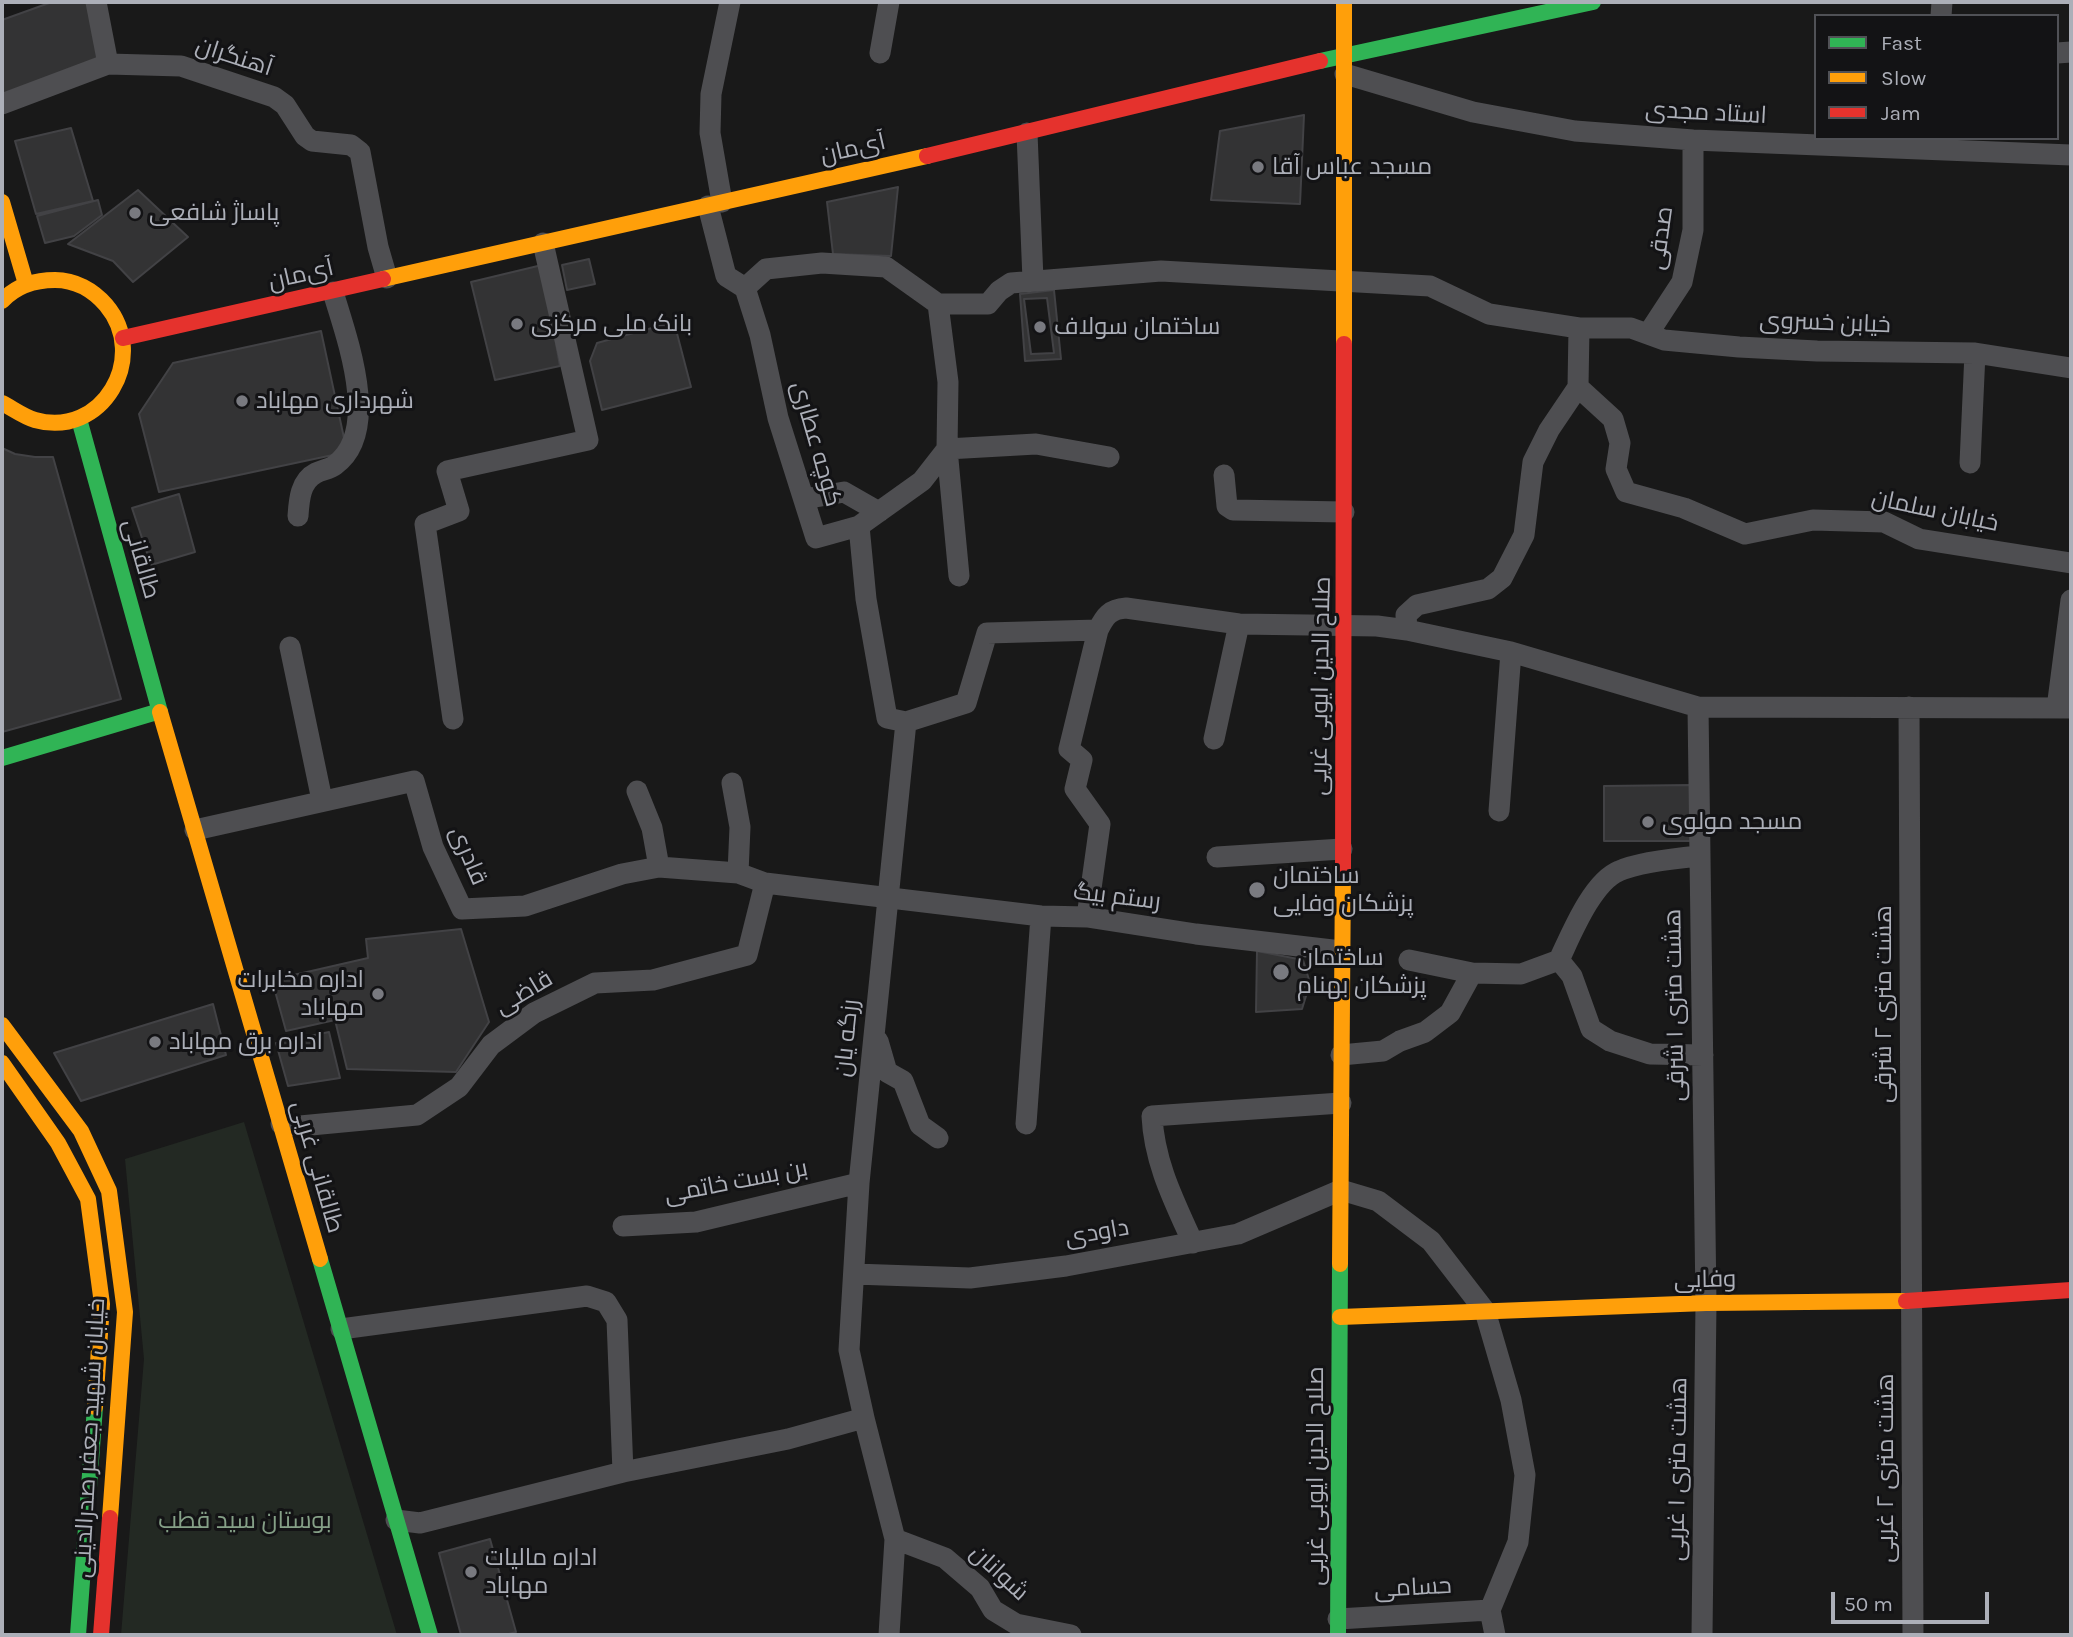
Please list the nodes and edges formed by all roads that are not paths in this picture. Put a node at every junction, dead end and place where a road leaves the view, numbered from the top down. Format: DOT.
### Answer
graph roads {
  1 [pos="96,2"];
  2 [pos="730,2"];
  3 [pos="889,2"];
  4 [pos="1344,2"];
  5 [pos="1593,2"];
  6 [pos="880,53"];
  7 [pos="108,64"];
  8 [pos="1345,65"];
  9 [pos="2,104"];
  10 [pos="1027,133"];
  11 [pos="1693,140"];
  12 [pos="2071,155"];
  13 [pos="2,202"];
  14 [pos="715,204"];
  15 [pos="543,243"];
  16 [pos="387,278"];
  17 [pos="1344,279"];
  18 [pos="1033,281"];
  19 [pos="26,284"];
  20 [pos="744,288"];
  21 [pos="333,292"];
  22 [pos="2,300"];
  23 [pos="937,304"];
  24 [pos="1579,328"];
  25 [pos="1648,334"];
  26 [pos="123,338"];
  27 [pos="1975,353"];
  28 [pos="2071,368"];
  29 [pos="1578,387"];
  30 [pos="2,403"];
  31 [pos="79,419"];
  32 [pos="947,449"];
  33 [pos="1109,457"];
  34 [pos="1970,463"];
  35 [pos="1224,475"];
  36 [pos="804,499"];
  37 [pos="879,512"];
  38 [pos="1345,512"];
  39 [pos="298,516"];
  40 [pos="859,526"];
  41 [pos="2071,563"];
  42 [pos="959,576"];
  43 [pos="2071,600"];
  44 [pos="1239,624"];
  45 [pos="1344,626"];
  46 [pos="1098,630"];
  47 [pos="1407,630"];
  48 [pos="290,647"];
  49 [pos="1511,652"];
  50 [pos="1698,707"];
  51 [pos="1909,707"];
  52 [pos="2064,708"];
  53 [pos="160,711"];
  54 [pos="453,719"];
  55 [pos="906,722"];
  56 [pos="1214,739"];
  57 [pos="2,758"];
  58 [pos="732,783"];
  59 [pos="637,791"];
  60 [pos="323,800"];
  61 [pos="1499,811"];
  62 [pos="195,830"];
  63 [pos="1342,849"];
  64 [pos="1699,856"];
  65 [pos="1217,857"];
  66 [pos="659,867"];
  67 [pos="738,873"];
  68 [pos="765,883"];
  69 [pos="887,897"];
  70 [pos="1041,916"];
  71 [pos="1087,917"];
  72 [pos="1341,951"];
  73 [pos="1409,960"];
  74 [pos="1559,960"];
  75 [pos="1472,973"];
  76 [pos="2,1025"];
  77 [pos="874,1027"];
  78 [pos="1341,1055"];
  79 [pos="1703,1055"];
  80 [pos="2,1063"];
  81 [pos="1341,1103"];
  82 [pos="281,1124"];
  83 [pos="1026,1125"];
  84 [pos="938,1138"];
  85 [pos="859,1183"];
  86 [pos="1340,1190"];
  87 [pos="623,1226"];
  88 [pos="1193,1242"];
  89 [pos="853,1274"];
  90 [pos="2071,1290"];
  91 [pos="1911,1300"];
  92 [pos="1706,1303"];
  93 [pos="1485,1311"];
  94 [pos="1340,1317"];
  95 [pos="341,1329"];
  96 [pos="864,1418"];
  97 [pos="623,1472"];
  98 [pos="397,1520"];
  99 [pos="895,1539"];
  100 [pos="1490,1610"];
  101 [pos="1338,1627"];
  102 [pos="78,1635"];
  103 [pos="101,1635"];
  104 [pos="430,1635"];
  105 [pos="889,1635"];
  106 [pos="1071,1635"];
  107 [pos="1495,1635"];
  108 [pos="1702,1635"];
  109 [pos="1913,1635"];
  1 -- 7 [label="street"];
  2 -- 14 [label="street, کوچه عطاری"];
  3 -- 6 [label="street"];
  4 -- 8 [label="street, صلاح الدین ایوبی غریی"];
  5 -- 8 [label="street, آی‌مان"];
  7 -- 9 [label="street"];
  7 -- 16 [label="street, آهنگران"];
  8 -- 10 [label="street, آی‌مان"];
  8 -- 11 [label="street, استاد مجدی"];
  8 -- 17 [label="street, صلاح الدین ایوبی غریی"];
  10 -- 14 [label="street, آی‌مان"];
  10 -- 18 [label="street"];
  11 -- 12 [label="street, استاد مجدی"];
  11 -- 25 [label="street, صدقی"];
  13 -- 19 [label="street"];
  14 -- 15 [label="street, آی‌مان"];
  14 -- 20 [label="street, کوچه عطاری"];
  15 -- 16 [label="street, آی‌مان"];
  15 -- 54 [label="street"];
  16 -- 21 [label="street, آی‌مان"];
  17 -- 18 [label="street, خیابن خسروی"];
  17 -- 24 [label="street, خیابن خسروی"];
  17 -- 38 [label="street, صلاح الدین ایوبی غریی"];
  18 -- 23 [label="street, خیابن خسروی"];
  19 -- 22 [label="street"];
  19 -- 26 [label="street"];
  20 -- 23 [label="street"];
  20 -- 36 [label="street, کوچه عطاری"];
  21 -- 26 [label="street, آی‌مان"];
  21 -- 39 [label="street"];
  23 -- 32 [label="street"];
  24 -- 25 [label="street, خیابن خسروی"];
  24 -- 29 [label="street"];
  25 -- 27 [label="street, خیابن خسروی"];
  26 -- 31 [label="street"];
  27 -- 28 [label="street, خیابن خسروی"];
  27 -- 34 [label="street"];
  29 -- 41 [label="street, خیابان سلمان"];
  29 -- 47 [label="street"];
  30 -- 31 [label="street"];
  31 -- 53 [label="street, طالقانی"];
  32 -- 33 [label="street"];
  32 -- 37 [label="street"];
  32 -- 42 [label="street"];
  35 -- 38 [label="street"];
  36 -- 37 [label="street"];
  36 -- 40 [label="street, کوچه عطاری"];
  37 -- 40 [label="street"];
  38 -- 45 [label="street, صلاح الدین ایوبی غریی"];
  40 -- 55 [label="street, کوچه عطاری"];
  43 -- 52 [label="street"];
  44 -- 45 [label="street"];
  44 -- 46 [label="street"];
  44 -- 56 [label="street"];
  45 -- 47 [label="street"];
  45 -- 63 [label="street, صلاح الدین ایوبی غریی"];
  46 -- 55 [label="street"];
  46 -- 71 [label="street"];
  47 -- 49 [label="street"];
  48 -- 60 [label="street"];
  49 -- 50 [label="street"];
  49 -- 61 [label="street"];
  50 -- 51 [label="street"];
  50 -- 64 [label="street, هشت متری ۱ شرقی"];
  51 -- 52 [label="street"];
  51 -- 91 [label="street, هشت متری ۲ شرقی"];
  53 -- 57 [label="street"];
  53 -- 62 [label="street, طالقانی غربی"];
  55 -- 69 [label="street, رزگه یان"];
  58 -- 67 [label="street"];
  59 -- 66 [label="street"];
  60 -- 62 [label="street, قادری"];
  60 -- 66 [label="street, قادری"];
  62 -- 82 [label="street, طالقانی غربی"];
  63 -- 65 [label="street"];
  63 -- 72 [label="street, صلاح الدین ایوبی غریی"];
  64 -- 74 [label="street"];
  64 -- 79 [label="street, هشت متری ۱ شرقی"];
  66 -- 67 [label="street, قادری"];
  67 -- 68 [label="street, قادری"];
  68 -- 69 [label="street, رستم بیگ"];
  68 -- 82 [label="street, قاضی"];
  69 -- 70 [label="street, رستم بیگ"];
  69 -- 77 [label="street, رزگه یان"];
  70 -- 71 [label="street, رستم بیگ"];
  70 -- 83 [label="street"];
  71 -- 72 [label="street, رستم بیگ"];
  72 -- 78 [label="street, صلاح الدین ایوبی غریی"];
  73 -- 75 [label="street"];
  74 -- 75 [label="street"];
  74 -- 79 [label="street"];
  75 -- 78 [label="street"];
  76 -- 103 [label="street, خیابان شهید جعفر صدرالدینی"];
  77 -- 84 [label="street"];
  77 -- 85 [label="street, رزگه یان"];
  78 -- 81 [label="street, صلاح الدین ایوبی غریی"];
  79 -- 92 [label="street, هشت متری ۱ شرقی"];
  80 -- 102 [label="street, خیابان شهید جعفر صدرالدینی"];
  81 -- 86 [label="street, صلاح الدین ایوبی غریی"];
  81 -- 88 [label="street"];
  82 -- 95 [label="street, طالقانی غربی"];
  85 -- 87 [label="street, بن بست خاتمی"];
  85 -- 89 [label="street, رزگه یان"];
  86 -- 88 [label="street, داودی"];
  86 -- 93 [label="street"];
  86 -- 94 [label="street, صلاح الدین ایوبی غریی"];
  88 -- 89 [label="street, داودی"];
  89 -- 96 [label="street, رزگه یان"];
  90 -- 91 [label="street, وفایی"];
  91 -- 92 [label="street, وفایی"];
  91 -- 109 [label="street, هشت متری ۲ غربی"];
  92 -- 93 [label="street, وفایی"];
  92 -- 108 [label="street, هشت متری ۱ غربی"];
  93 -- 94 [label="street, وفایی"];
  93 -- 100 [label="street"];
  94 -- 101 [label="street, صلاح الدین ایوبی غربی"];
  95 -- 97 [label="street"];
  95 -- 98 [label="street, طالقانی غربی"];
  96 -- 97 [label="street"];
  96 -- 99 [label="street, رزگه یان"];
  97 -- 98 [label="street"];
  98 -- 104 [label="street, طالقانی غربی"];
  99 -- 105 [label="street, رزگه یان"];
  99 -- 106 [label="street, شوانان"];
  100 -- 101 [label="street, حسامی"];
  100 -- 107 [label="street"];
}
